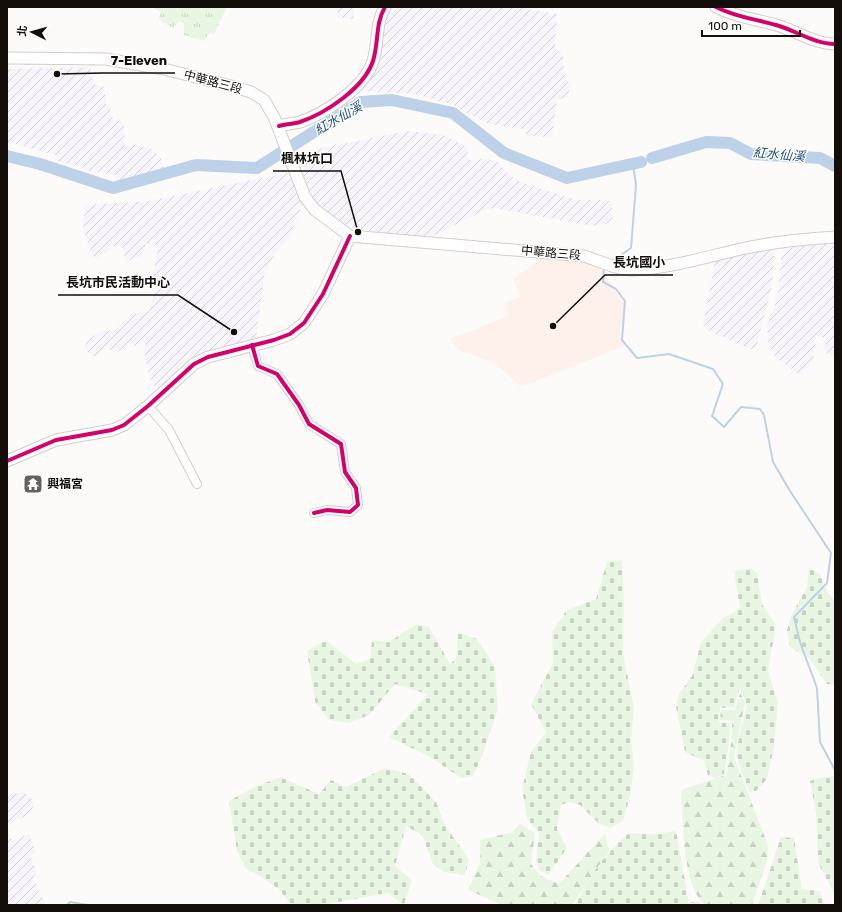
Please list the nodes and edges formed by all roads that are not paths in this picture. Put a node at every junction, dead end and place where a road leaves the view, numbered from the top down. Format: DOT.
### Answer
graph roads {
  1 [pos="385,7"];
  2 [pos="716,7"];
  3 [pos="835,44"];
  4 [pos="7,58"];
  5 [pos="279,128"];
  6 [pos="350,236"];
  7 [pos="835,237"];
  8 [pos="252,345"];
  9 [pos="148,406"];
  10 [pos="7,461"];
  11 [pos="197,484"];
  12 [pos="314,513"];
  1 -- 5 [label="main road"];
  2 -- 3 [label="main road"];
  4 -- 5 [label="main road, 中華路三段"];
  5 -- 6 [label="main road, 中華路三段"];
  6 -- 7 [label="main road, 中華路三段"];
  6 -- 8 [label="main road"];
  8 -- 9 [label="main road"];
  8 -- 12 [label="street"];
  9 -- 10 [label="main road"];
  9 -- 11 [label="street"];
}
